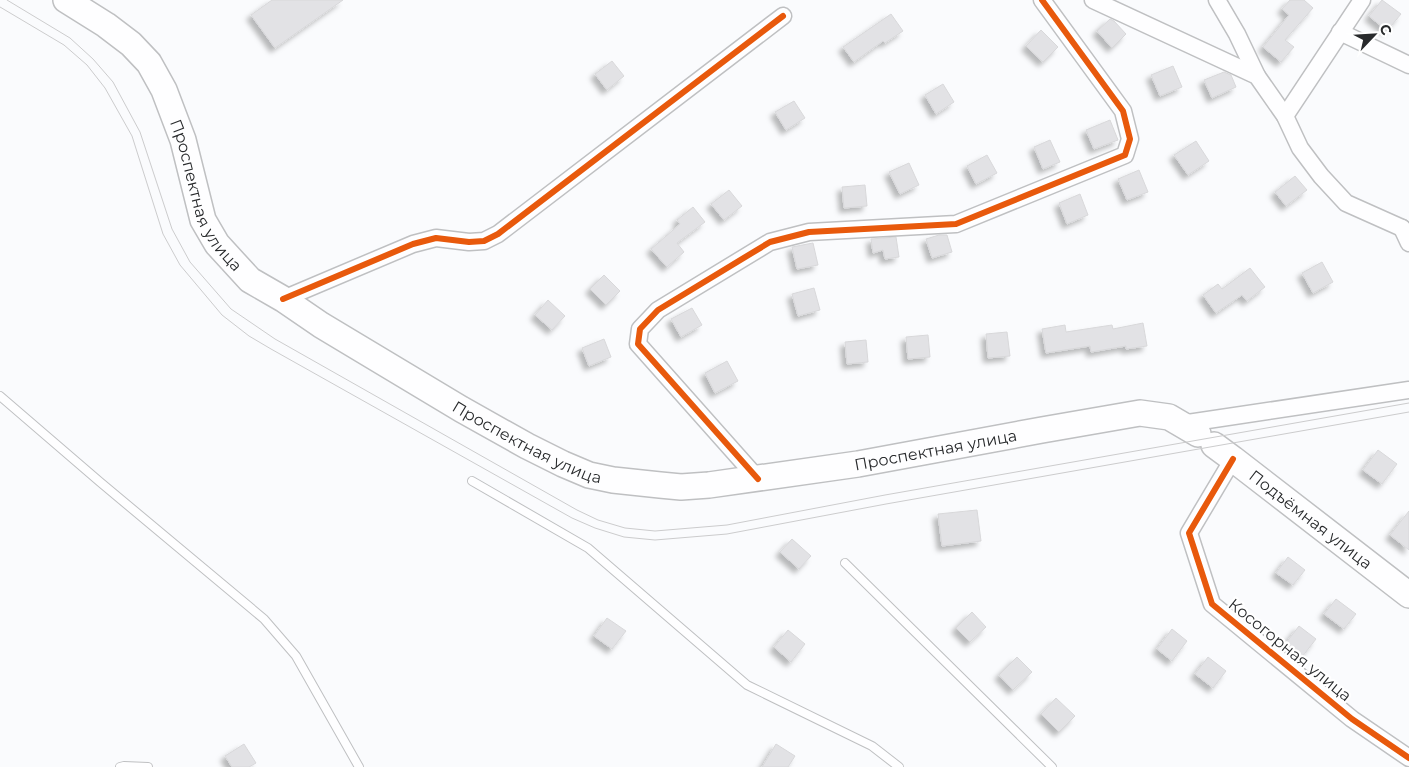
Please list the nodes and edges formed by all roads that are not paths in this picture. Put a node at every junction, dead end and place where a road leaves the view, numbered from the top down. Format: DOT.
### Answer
graph roads {
  1 [pos="66,0"];
  2 [pos="1042,0"];
  3 [pos="1093,0"];
  4 [pos="1217,0"];
  5 [pos="1362,0"];
  6 [pos="783,16"];
  7 [pos="1340,32"];
  8 [pos="1409,65"];
  9 [pos="1257,76"];
  10 [pos="1285,116"];
  11 [pos="1405,222"];
  12 [pos="1409,243"];
  13 [pos="283,299"];
  14 [pos="1409,390"];
  15 [pos="0,396"];
  16 [pos="1206,440"];
  17 [pos="758,479"];
  18 [pos="472,481"];
  19 [pos="845,563"];
  20 [pos="1409,595"];
  21 [pos="1409,758"];
  22 [pos="120,767"];
  23 [pos="148,767"];
  24 [pos="359,767"];
  25 [pos="899,767"];
  26 [pos="1052,767"];
  1 -- 13 [label="main road, Проспектная улица"];
  2 -- 17 [label="street"];
  3 -- 9 [label="street"];
  4 -- 9 [label="street"];
  5 -- 7 [label="street"];
  6 -- 13 [label="street"];
  7 -- 8 [label="street"];
  7 -- 10 [label="street"];
  9 -- 10 [label="street"];
  10 -- 11 [label="street"];
  11 -- 12 [label="street"];
  13 -- 17 [label="main road, Проспектная улица"];
  14 -- 16 [label="street"];
  15 -- 24 [label="lane"];
  16 -- 17 [label="main road, Проспектная улица"];
  16 -- 20 [label="main road, Подъёмная улица"];
  16 -- 21 [label="street, Косогорная улица"];
  18 -- 25 [label="lane"];
  19 -- 26 [label="lane"];
  22 -- 23 [label="lane"];
}
